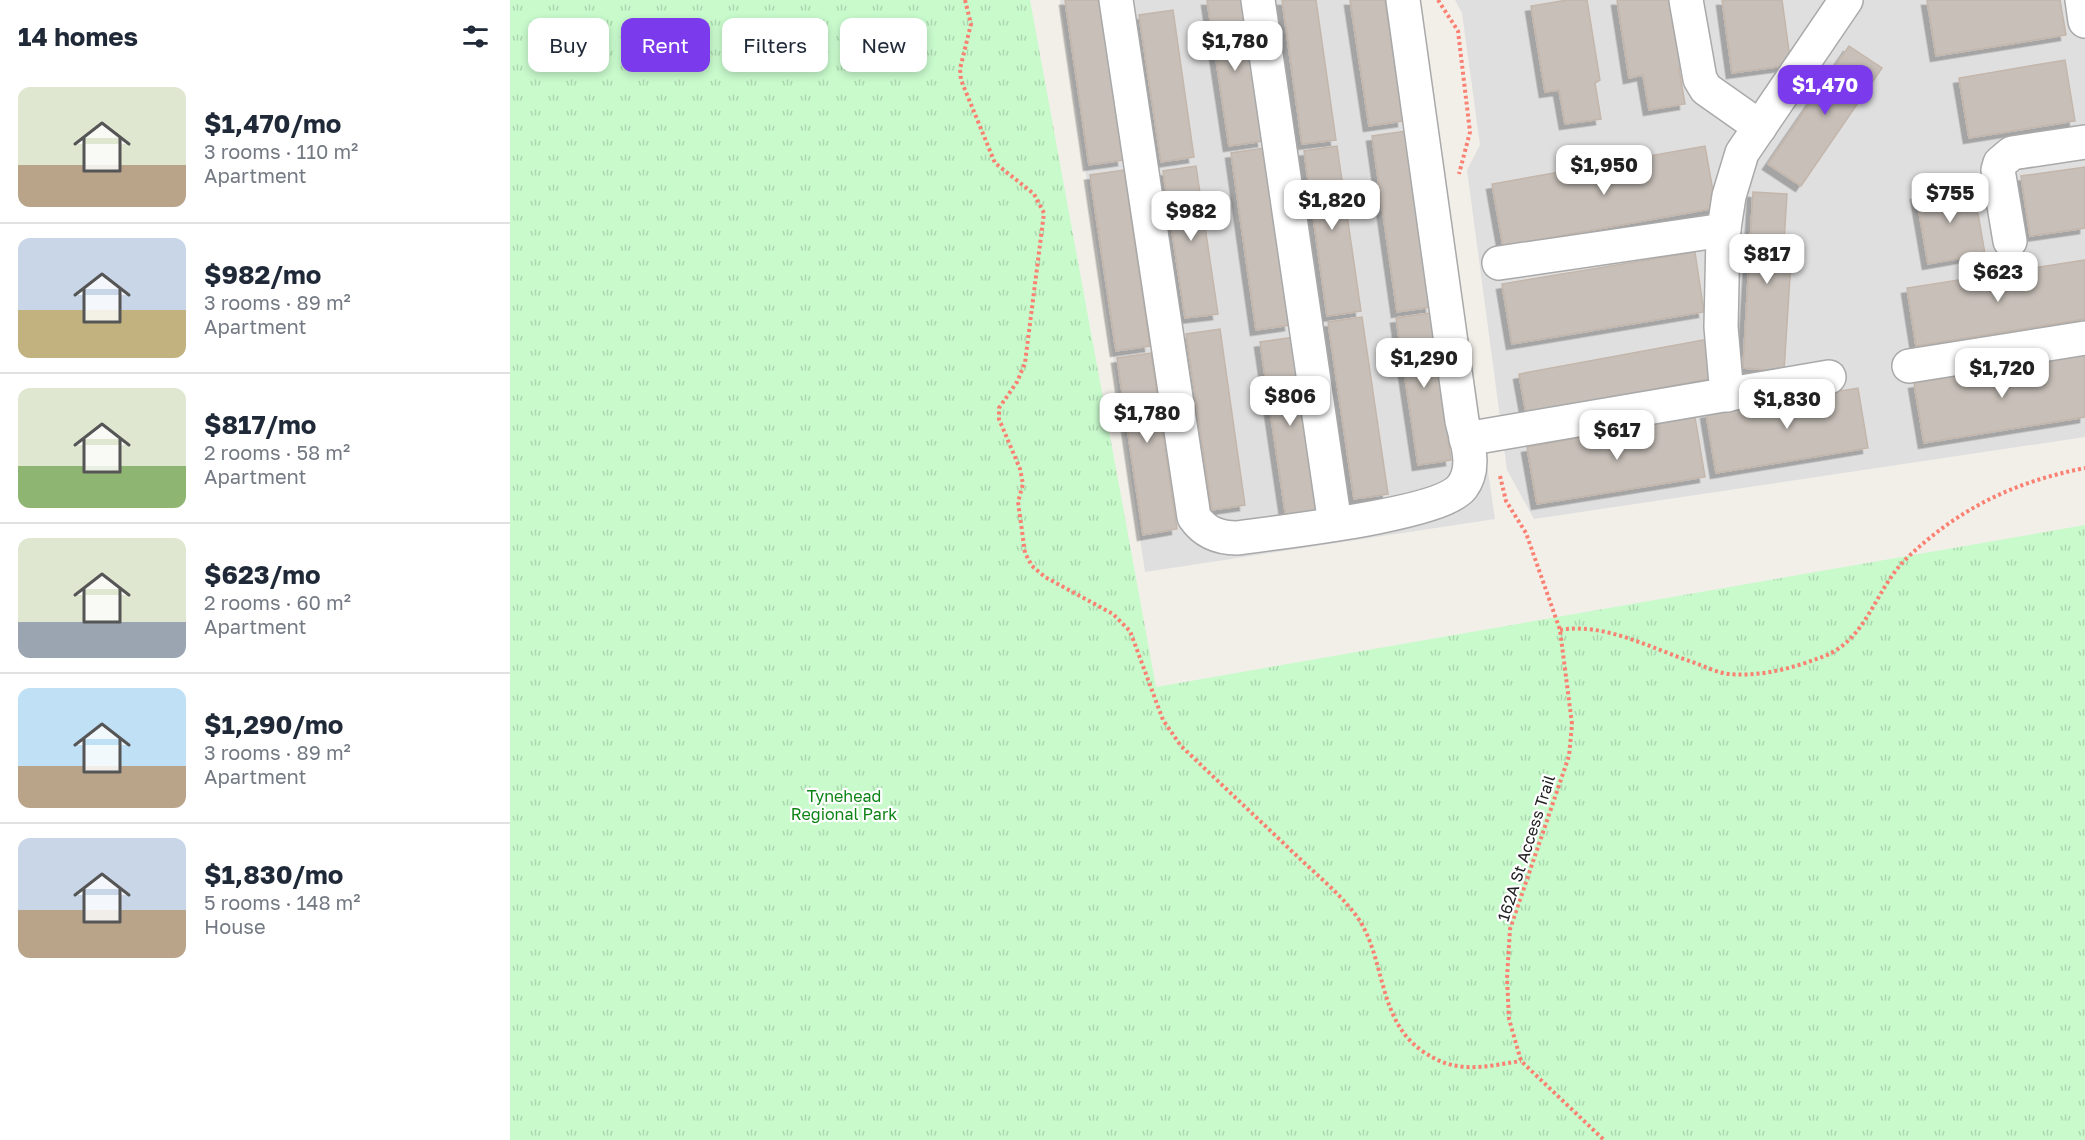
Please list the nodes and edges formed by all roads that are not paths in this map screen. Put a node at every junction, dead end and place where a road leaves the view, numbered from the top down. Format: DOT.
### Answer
graph roads {
  1 [pos="1116,0"];
  2 [pos="1258,0"];
  3 [pos="1403,0"];
  4 [pos="1686,0"];
  5 [pos="1846,0"];
  6 [pos="2082,0"];
  7 [pos="2085,21"];
  8 [pos="1760,127"];
  9 [pos="2085,142"];
  10 [pos="1724,230"];
  11 [pos="2010,241"];
  12 [pos="1499,263"];
  13 [pos="2085,338"];
  14 [pos="1909,366"];
  15 [pos="1829,376"];
  16 [pos="1727,394"];
  17 [pos="1466,439"];
  18 [pos="1335,524"];
  1 -- 18 [label="lane"];
  2 -- 18 [label="lane"];
  3 -- 17 [label="lane"];
  4 -- 8 [label="lane"];
  5 -- 8 [label="lane"];
  6 -- 7 [label="lane"];
  8 -- 10 [label="lane"];
  9 -- 11 [label="lane"];
  10 -- 12 [label="lane"];
  10 -- 16 [label="lane"];
  13 -- 14 [label="lane"];
  15 -- 16 [label="lane"];
  16 -- 17 [label="lane"];
  17 -- 18 [label="lane"];
}
